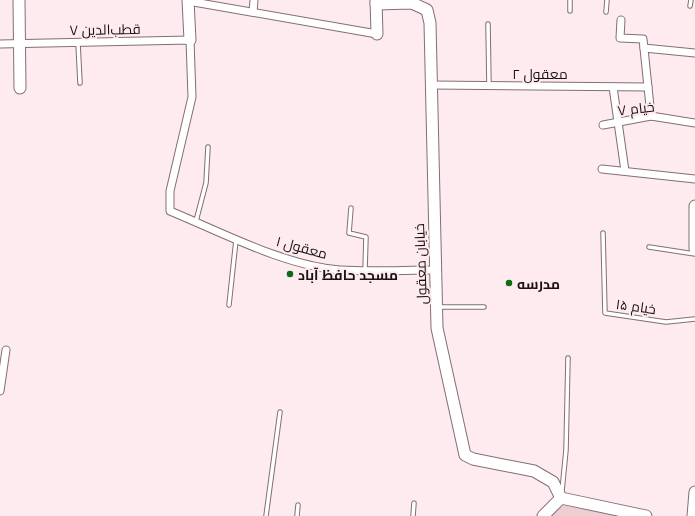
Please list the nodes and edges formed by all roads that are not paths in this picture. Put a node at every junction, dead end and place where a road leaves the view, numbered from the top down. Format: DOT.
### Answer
graph roads {
  1 [pos="18,0"];
  2 [pos="188,0"];
  3 [pos="254,0"];
  4 [pos="570,0"];
  5 [pos="607,0"];
  6 [pos="691,0"];
  7 [pos="375,1"];
  8 [pos="690,6"];
  9 [pos="570,11"];
  10 [pos="253,12"];
  11 [pos="606,12"];
  12 [pos="621,20"];
  13 [pos="488,24"];
  14 [pos="377,34"];
  15 [pos="190,40"];
  16 [pos="78,43"];
  17 [pos="0,44"];
  18 [pos="20,44"];
  19 [pos="644,48"];
  20 [pos="695,53"];
  21 [pos="80,83"];
  22 [pos="432,86"];
  23 [pos="489,86"];
  24 [pos="613,87"];
  25 [pos="648,87"];
  26 [pos="20,88"];
  27 [pos="651,116"];
  28 [pos="618,122"];
  29 [pos="695,123"];
  30 [pos="603,125"];
  31 [pos="208,147"];
  32 [pos="602,169"];
  33 [pos="625,171"];
  34 [pos="695,179"];
  35 [pos="695,206"];
  36 [pos="351,208"];
  37 [pos="196,222"];
  38 [pos="603,233"];
  39 [pos="236,239"];
  40 [pos="649,247"];
  41 [pos="695,247"];
  42 [pos="695,254"];
  43 [pos="365,270"];
  44 [pos="435,270"];
  45 [pos="229,305"];
  46 [pos="436,307"];
  47 [pos="484,307"];
  48 [pos="695,319"];
  49 [pos="6,350"];
  50 [pos="568,358"];
  51 [pos="1,380"];
  52 [pos="0,390"];
  53 [pos="280,412"];
  54 [pos="695,492"];
  55 [pos="561,498"];
  56 [pos="414,503"];
  57 [pos="298,505"];
  58 [pos="266,516"];
  59 [pos="297,516"];
  60 [pos="413,516"];
  61 [pos="543,516"];
  62 [pos="646,516"];
  63 [pos="693,516"];
  1 -- 18 [label="street"];
  2 -- 10 [label="street"];
  2 -- 15 [label="street"];
  3 -- 10 [label="street"];
  4 -- 9 [label="lane"];
  5 -- 11 [label="lane"];
  6 -- 8 [label="lane"];
  7 -- 14 [label="street"];
  7 -- 22 [label="street, خیابان معقول"];
  10 -- 14 [label="street"];
  12 -- 19 [label="street"];
  13 -- 23 [label="lane"];
  15 -- 16 [label="street, قطب‌الدین ۷"];
  15 -- 37 [label="street, معقول ۱"];
  16 -- 18 [label="street, قطب‌الدین ۷"];
  16 -- 21 [label="lane"];
  17 -- 18 [label="street, قطب‌الدین ۷"];
  18 -- 26 [label="street"];
  19 -- 20 [label="street"];
  19 -- 25 [label="street"];
  22 -- 23 [label="street, معقول ۲"];
  22 -- 44 [label="street, خیابان معقول"];
  23 -- 24 [label="street, معقول ۲"];
  24 -- 25 [label="street, معقول ۲"];
  24 -- 28 [label="street"];
  25 -- 27 [label="street"];
  27 -- 28 [label="street, خیام ۷"];
  27 -- 29 [label="street, خیام ۷"];
  28 -- 30 [label="street, خیام ۷"];
  28 -- 33 [label="street"];
  31 -- 37 [label="lane"];
  32 -- 33 [label="street"];
  33 -- 34 [label="street"];
  35 -- 41 [label="street"];
  36 -- 43 [label="lane"];
  37 -- 39 [label="street, معقول ۱"];
  38 -- 48 [label="lane, خیام ۱۵"];
  39 -- 43 [label="street, معقول ۱"];
  39 -- 45 [label="lane"];
  40 -- 42 [label="lane"];
  43 -- 44 [label="street, معقول ۱"];
  44 -- 46 [label="street, خیابان معقول"];
  46 -- 47 [label="lane"];
  46 -- 55 [label="street, خیابان معقول"];
  49 -- 51 [label="street"];
  50 -- 55 [label="lane"];
  51 -- 52 [label="street"];
  53 -- 58 [label="lane"];
  54 -- 63 [label="street"];
  55 -- 61 [label="street"];
  55 -- 62 [label="street"];
  56 -- 60 [label="lane"];
  57 -- 59 [label="lane"];
}
